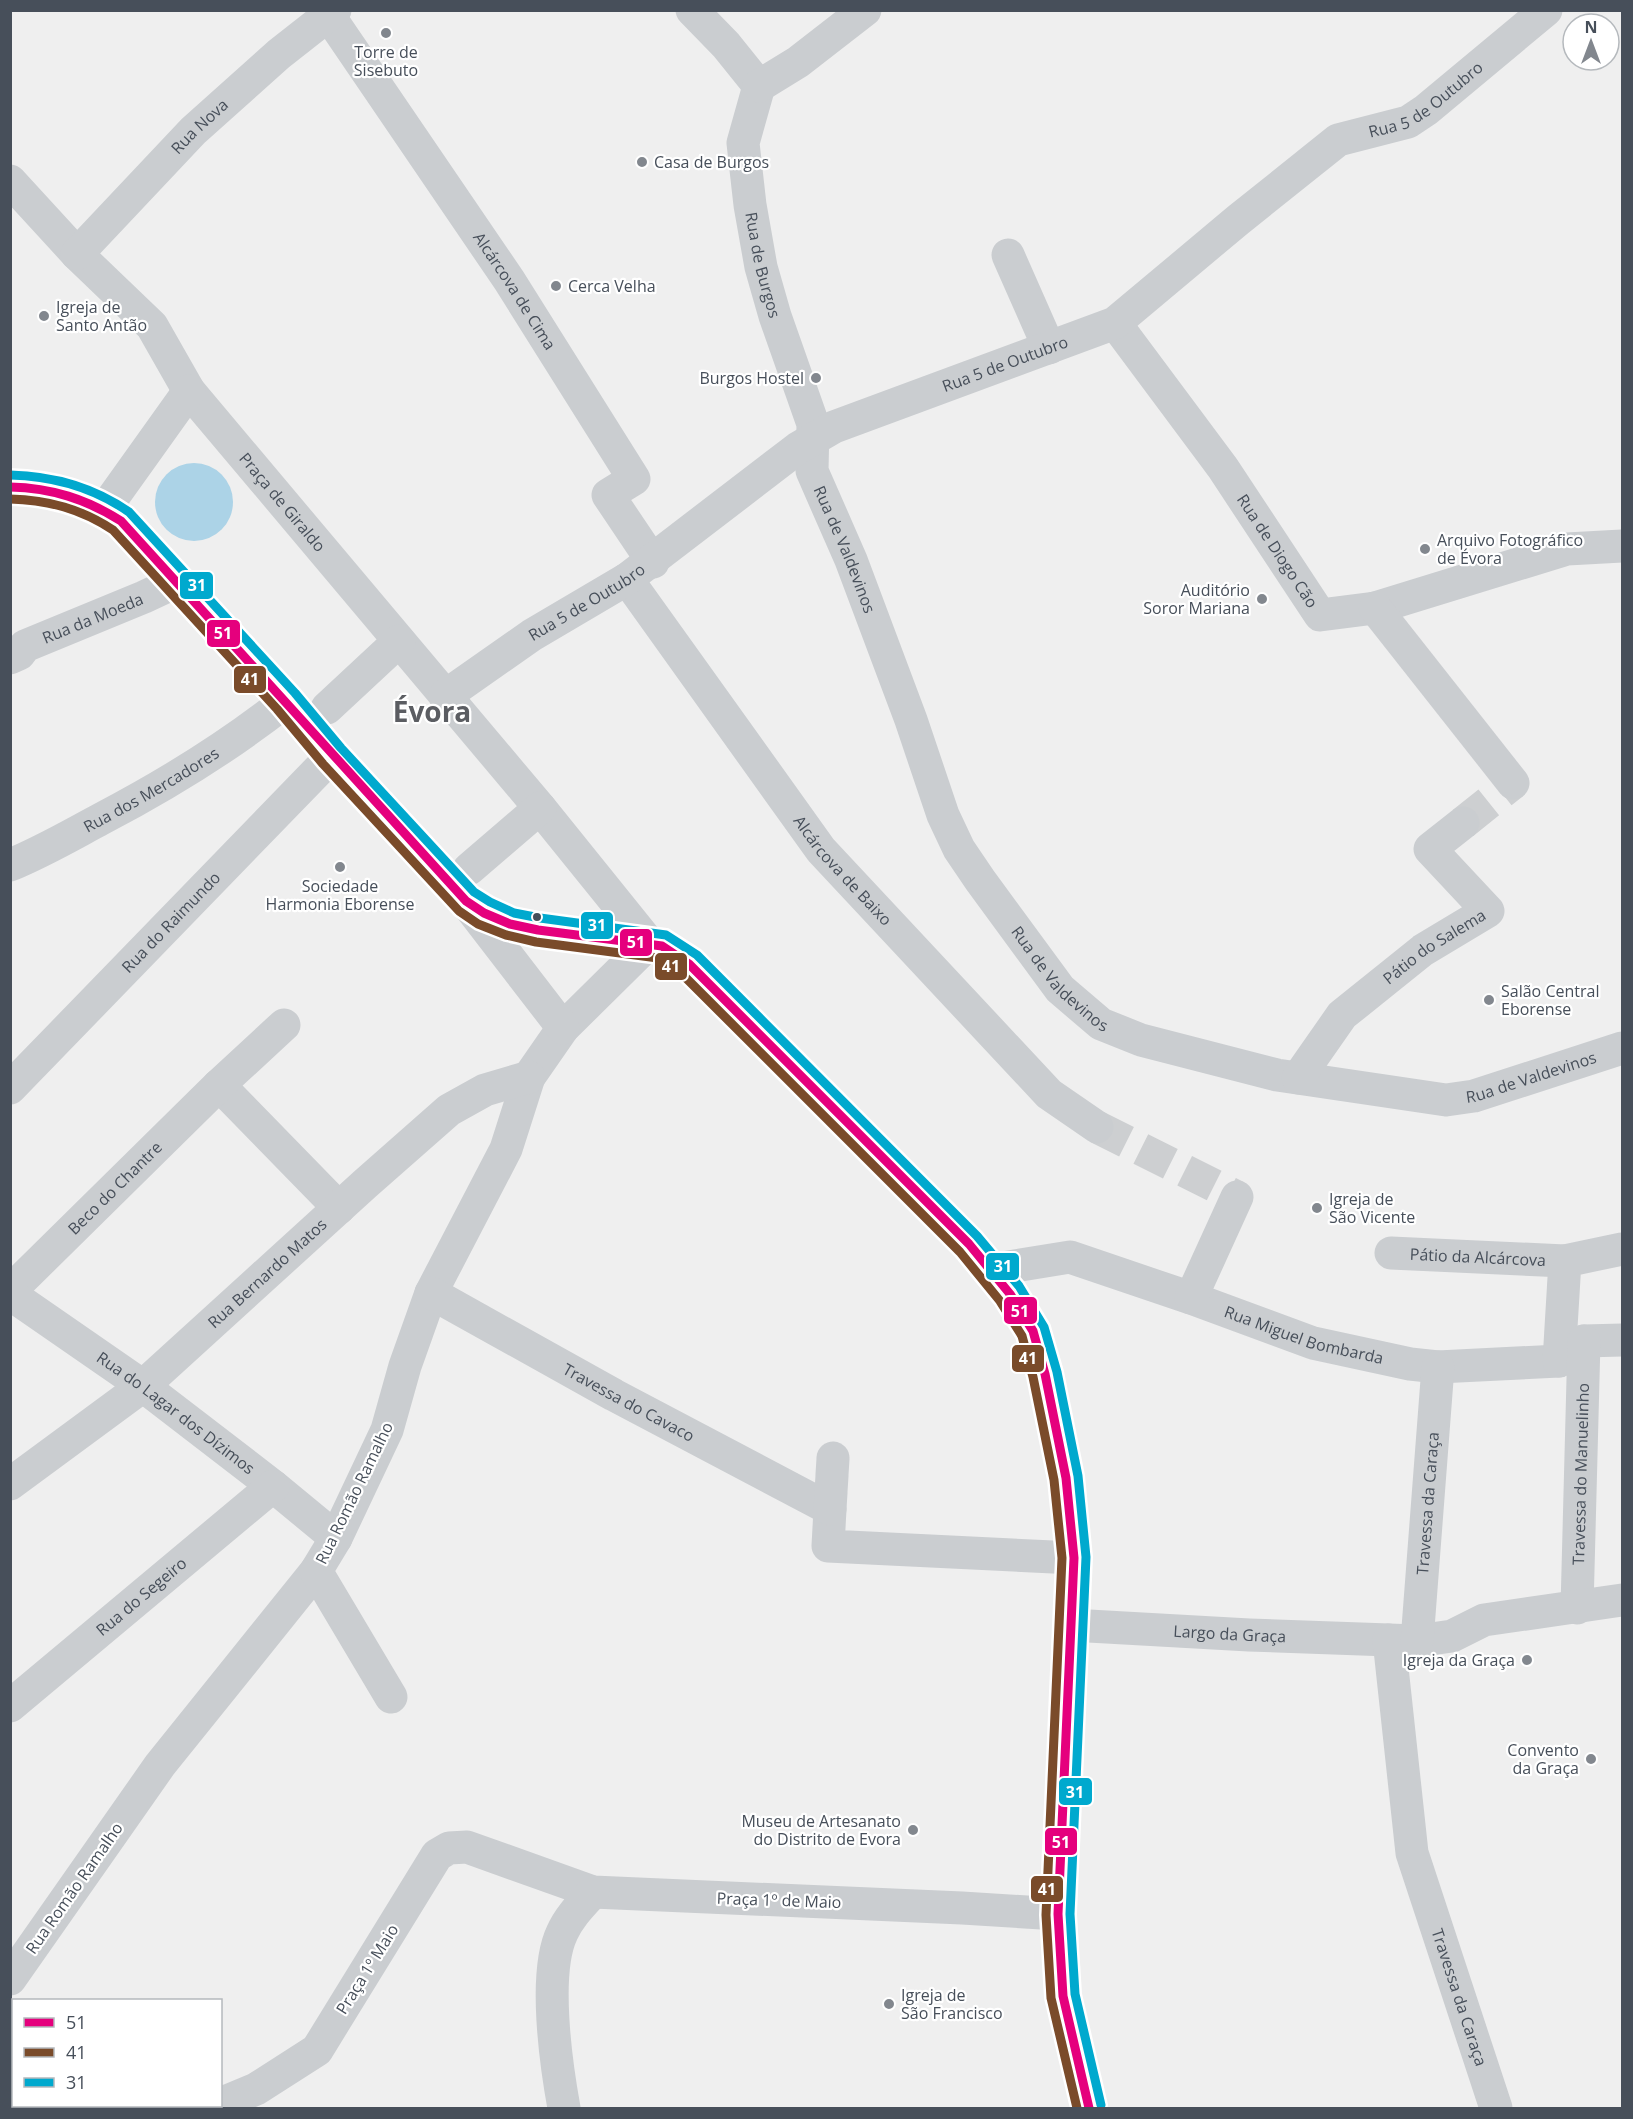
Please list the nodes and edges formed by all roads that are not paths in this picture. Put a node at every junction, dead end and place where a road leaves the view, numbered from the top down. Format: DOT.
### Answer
graph roads {
  1 [pos="692,10"];
  2 [pos="864,10"];
  3 [pos="1546,10"];
  4 [pos="330,12"];
  5 [pos="759,86"];
  6 [pos="10,182"];
  7 [pos="77,254"];
  8 [pos="1008,255"];
  9 [pos="1115,323"];
  10 [pos="1049,348"];
  11 [pos="189,391"];
  12 [pos="813,439"];
  13 [pos="10,487"];
  14 [pos="108,502"];
  15 [pos="1623,546"];
  16 [pos="640,571"];
  17 [pos="176,582"];
  18 [pos="1374,608"];
  19 [pos="399,641"];
  20 [pos="10,658"];
  21 [pos="445,696"];
  22 [pos="286,701"];
  23 [pos="327,708"];
  24 [pos="332,756"];
  25 [pos="1513,783"];
  26 [pos="540,808"];
  27 [pos="1463,823"];
  28 [pos="10,865"];
  29 [pos="469,869"];
  30 [pos="466,901"];
  31 [pos="662,949"];
  32 [pos="284,1025"];
  33 [pos="562,1028"];
  34 [pos="1623,1048"];
  35 [pos="529,1077"];
  36 [pos="1298,1078"];
  37 [pos="219,1085"];
  38 [pos="10,1088"];
  39 [pos="1097,1127"];
  40 [pos="1237,1197"];
  41 [pos="339,1208"];
  42 [pos="1623,1248"];
  43 [pos="1391,1253"];
  44 [pos="1565,1261"];
  45 [pos="990,1270"];
  46 [pos="10,1293"];
  47 [pos="431,1293"];
  48 [pos="1191,1298"];
  49 [pos="1623,1340"];
  50 [pos="1571,1351"];
  51 [pos="1438,1367"];
  52 [pos="143,1386"];
  53 [pos="833,1458"];
  54 [pos="10,1484"];
  55 [pos="273,1486"];
  56 [pos="830,1509"];
  57 [pos="336,1538"];
  58 [pos="1074,1558"];
  59 [pos="316,1571"];
  60 [pos="1623,1600"];
  61 [pos="1577,1608"];
  62 [pos="1071,1624"];
  63 [pos="1403,1641"];
  64 [pos="391,1697"];
  65 [pos="10,1706"];
  66 [pos="504,1862"];
  67 [pos="593,1892"];
  68 [pos="1058,1914"];
  69 [pos="10,1979"];
  70 [pos="222,2104"];
  71 [pos="564,2109"];
  72 [pos="1089,2109"];
  73 [pos="1496,2109"];
  1 -- 5 [label="street"];
  2 -- 5 [label="street"];
  3 -- 9 [label="street, Rua 5 de Outubro"];
  4 -- 7 [label="street, Rua Nova"];
  4 -- 16 [label="street, Alcárcova de Cima"];
  5 -- 12 [label="street, Rua de Burgos"];
  6 -- 7 [label="street, Praça de Giraldo"];
  7 -- 11 [label="street, Praça de Giraldo"];
  8 -- 10 [label="street"];
  9 -- 10 [label="street, Rua 5 de Outubro"];
  9 -- 18 [label="street, Rua de Diogo Cão"];
  10 -- 12 [label="street, Rua 5 de Outubro"];
  11 -- 14 [label="street"];
  11 -- 19 [label="street, Praça de Giraldo"];
  12 -- 16 [label="street, Rua 5 de Outubro"];
  12 -- 36 [label="street, Rua de Valdevinos"];
  13 -- 14 [label="street"];
  14 -- 17 [label="street"];
  15 -- 18 [label="street, Rua de Diogo Cão"];
  16 -- 21 [label="street, Rua 5 de Outubro"];
  16 -- 39 [label="street, Alcárcova de Baixo"];
  17 -- 20 [label="street, Rua da Moeda"];
  17 -- 22 [label="street"];
  18 -- 25 [label="street"];
  19 -- 21 [label="street, Praça de Giraldo"];
  19 -- 23 [label="street"];
  21 -- 26 [label="street, Praça de Giraldo"];
  22 -- 24 [label="street"];
  22 -- 28 [label="street, Rua dos Mercadores"];
  24 -- 30 [label="street"];
  24 -- 38 [label="street, Rua do Raimundo"];
  26 -- 29 [label="street"];
  26 -- 31 [label="street, Praça de Giraldo"];
  27 -- 36 [label="street, Pátio do Salema"];
  30 -- 31 [label="street"];
  30 -- 33 [label="street"];
  31 -- 33 [label="street"];
  31 -- 45 [label="street, Praça de Giraldo"];
  32 -- 37 [label="street, Beco do Chantre"];
  33 -- 35 [label="street, Rua Romão Ramalho"];
  34 -- 36 [label="street, Rua de Valdevinos"];
  35 -- 41 [label="street, Rua Bernardo Matos"];
  35 -- 47 [label="street, Rua Romão Ramalho"];
  37 -- 41 [label="street"];
  37 -- 46 [label="street, Beco do Chantre"];
  40 -- 48 [label="street"];
  41 -- 52 [label="street, Rua Bernardo Matos"];
  42 -- 44 [label="street, Pátio da Alcárcova"];
  43 -- 44 [label="street, Pátio da Alcárcova"];
  44 -- 50 [label="street, Travessa do Manuelinho"];
  45 -- 48 [label="street, Rua Miguel Bombarda"];
  45 -- 58 [label="street, Praça de Giraldo"];
  46 -- 52 [label="street, Rua do Lagar dos Dízimos"];
  47 -- 56 [label="street, Travessa do Cavaco"];
  47 -- 57 [label="street, Rua Romão Ramalho"];
  48 -- 51 [label="street, Rua Miguel Bombarda"];
  49 -- 50 [label="street, Rua Miguel Bombarda"];
  50 -- 51 [label="street, Rua Miguel Bombarda"];
  50 -- 61 [label="street, Travessa do Manuelinho"];
  51 -- 63 [label="street, Travessa da Caraça"];
  52 -- 54 [label="street, Rua Bernardo Matos"];
  52 -- 55 [label="street, Rua do Lagar dos Dízimos"];
  53 -- 56 [label="street"];
  55 -- 57 [label="street, Rua do Lagar dos Dízimos"];
  55 -- 65 [label="street, Rua do Segeiro"];
  56 -- 58 [label="street"];
  57 -- 59 [label="street, Rua Romão Ramalho"];
  58 -- 62 [label="street, Praça de Giraldo"];
  59 -- 64 [label="street"];
  59 -- 69 [label="street, Rua Romão Ramalho"];
  60 -- 61 [label="street, Largo da Graça"];
  61 -- 63 [label="street, Largo da Graça"];
  62 -- 63 [label="street, Largo da Graça"];
  62 -- 68 [label="street, Praça de Giraldo"];
  63 -- 73 [label="street, Travessa da Caraça"];
  66 -- 67 [label="street, Praça 1º de Maio"];
  66 -- 70 [label="street, Praça 1º Maio"];
  67 -- 68 [label="street, Praça 1º de Maio"];
  67 -- 71 [label="street"];
  68 -- 72 [label="street, Praça de Giraldo"];
}
